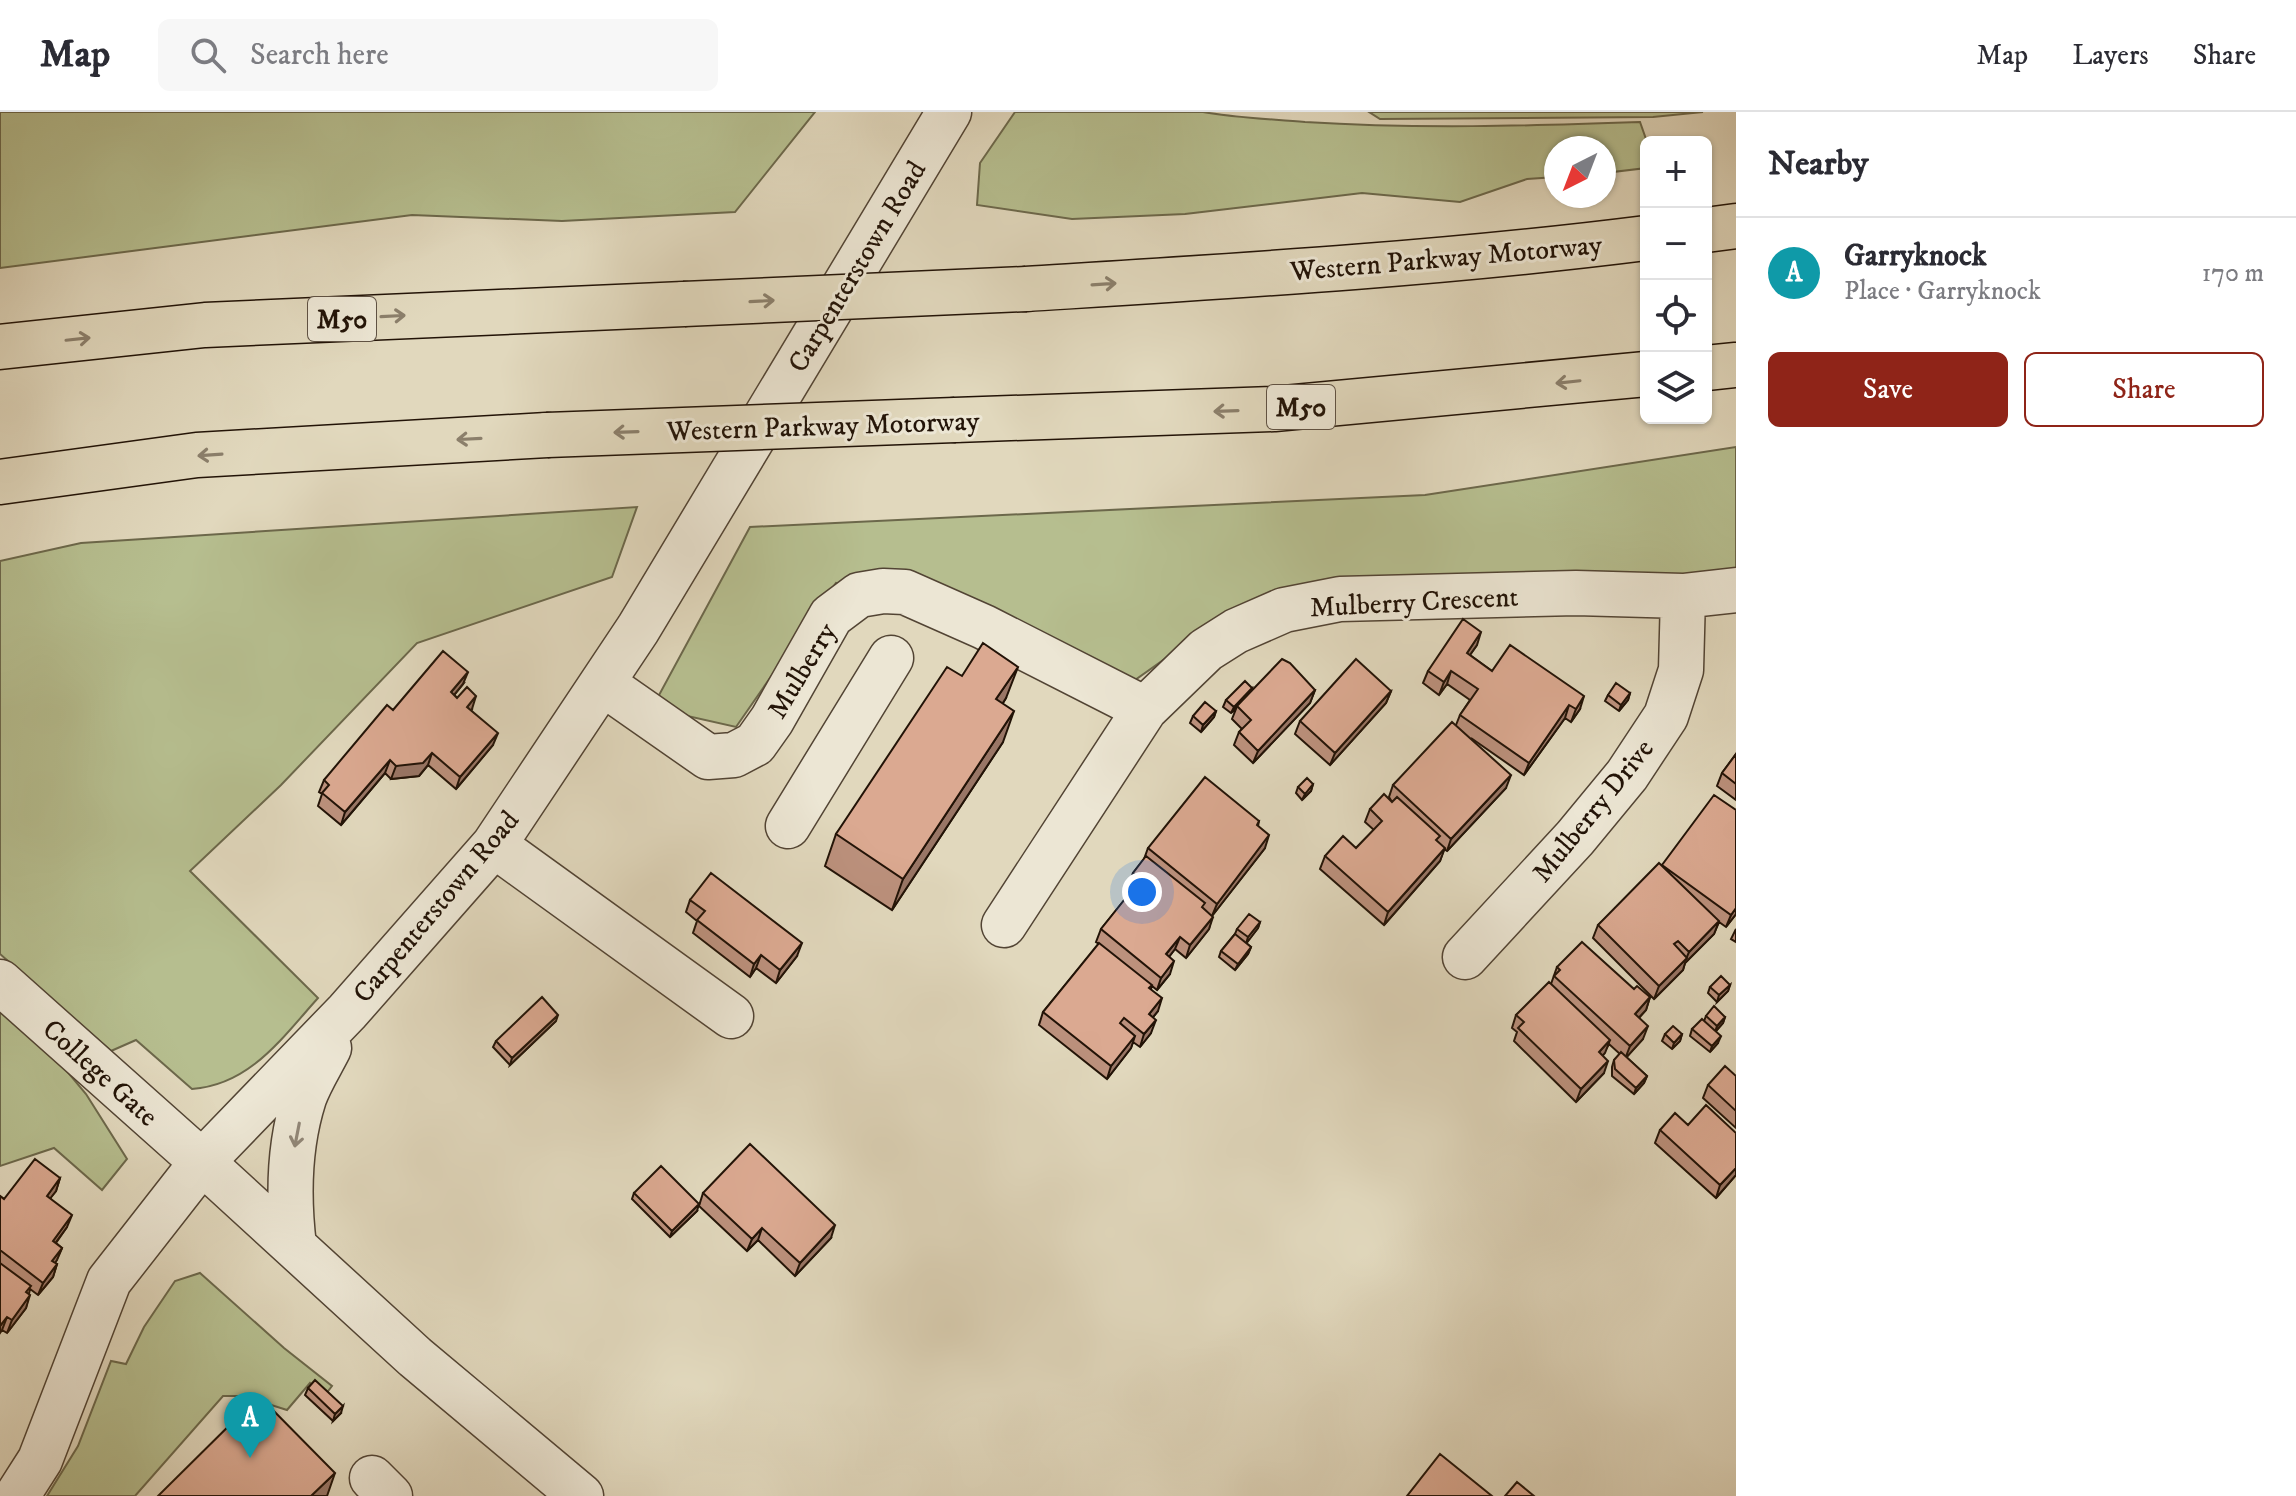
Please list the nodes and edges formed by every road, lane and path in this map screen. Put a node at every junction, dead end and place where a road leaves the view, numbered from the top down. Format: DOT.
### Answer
graph roads {
  1 [pos="949,112"];
  2 [pos="1736,226"];
  3 [pos="1712,229"];
  4 [pos="1640,239"];
  5 [pos="0,347"];
  6 [pos="1736,365"];
  7 [pos="1712,367"];
  8 [pos="1640,375"];
  9 [pos="0,482"];
  10 [pos="1736,590"];
  11 [pos="1683,596"];
  12 [pos="891,658"];
  13 [pos="602,683"];
  14 [pos="1145,709"];
  15 [pos="772,720"];
  16 [pos="830,757"];
  17 [pos="788,826"];
  18 [pos="494,845"];
  19 [pos="1004,925"];
  20 [pos="1465,957"];
  21 [pos="0,982"];
  22 [pos="347,1012"];
  23 [pos="731,1016"];
  24 [pos="202,1162"];
  25 [pos="294,1246"];
  26 [pos="569,1493"];
  27 [pos="17,1496"];
  1 -- 13 [label="street, Carpenterstown Road"];
  2 -- 3 [label="highway"];
  5 -- 4 [label="highway, Western Parkway Motorway / M50, one-way, bridge"];
  6 -- 7 [label="highway"];
  8 -- 9 [label="highway, Western Parkway Motorway / M50, one-way, bridge"];
  10 -- 11 [label="street, Mulberry Crescent"];
  11 -- 14 [label="street, Mulberry Crescent"];
  11 -- 20 [label="street, Mulberry Drive"];
  12 -- 16 [label="street"];
  13 -- 15 [label="street, Mulberry"];
  13 -- 18 [label="street, Carpenterstown Road"];
  14 -- 15 [label="street, Mulberry"];
  14 -- 19 [label="street, Mulberry Crescent"];
  15 -- 16 [label="street"];
  16 -- 17 [label="street"];
  18 -- 22 [label="street, Carpenterstown Road"];
  18 -- 23 [label="street"];
  21 -- 24 [label="street, College Gate"];
  22 -- 24 [label="street, Carpenterstown Road"];
  22 -- 25 [label="street, one-way"];
  24 -- 25 [label="street"];
  24 -- 27 [label="street, Carpenterstown Road"];
  25 -- 26 [label="street"];
}
